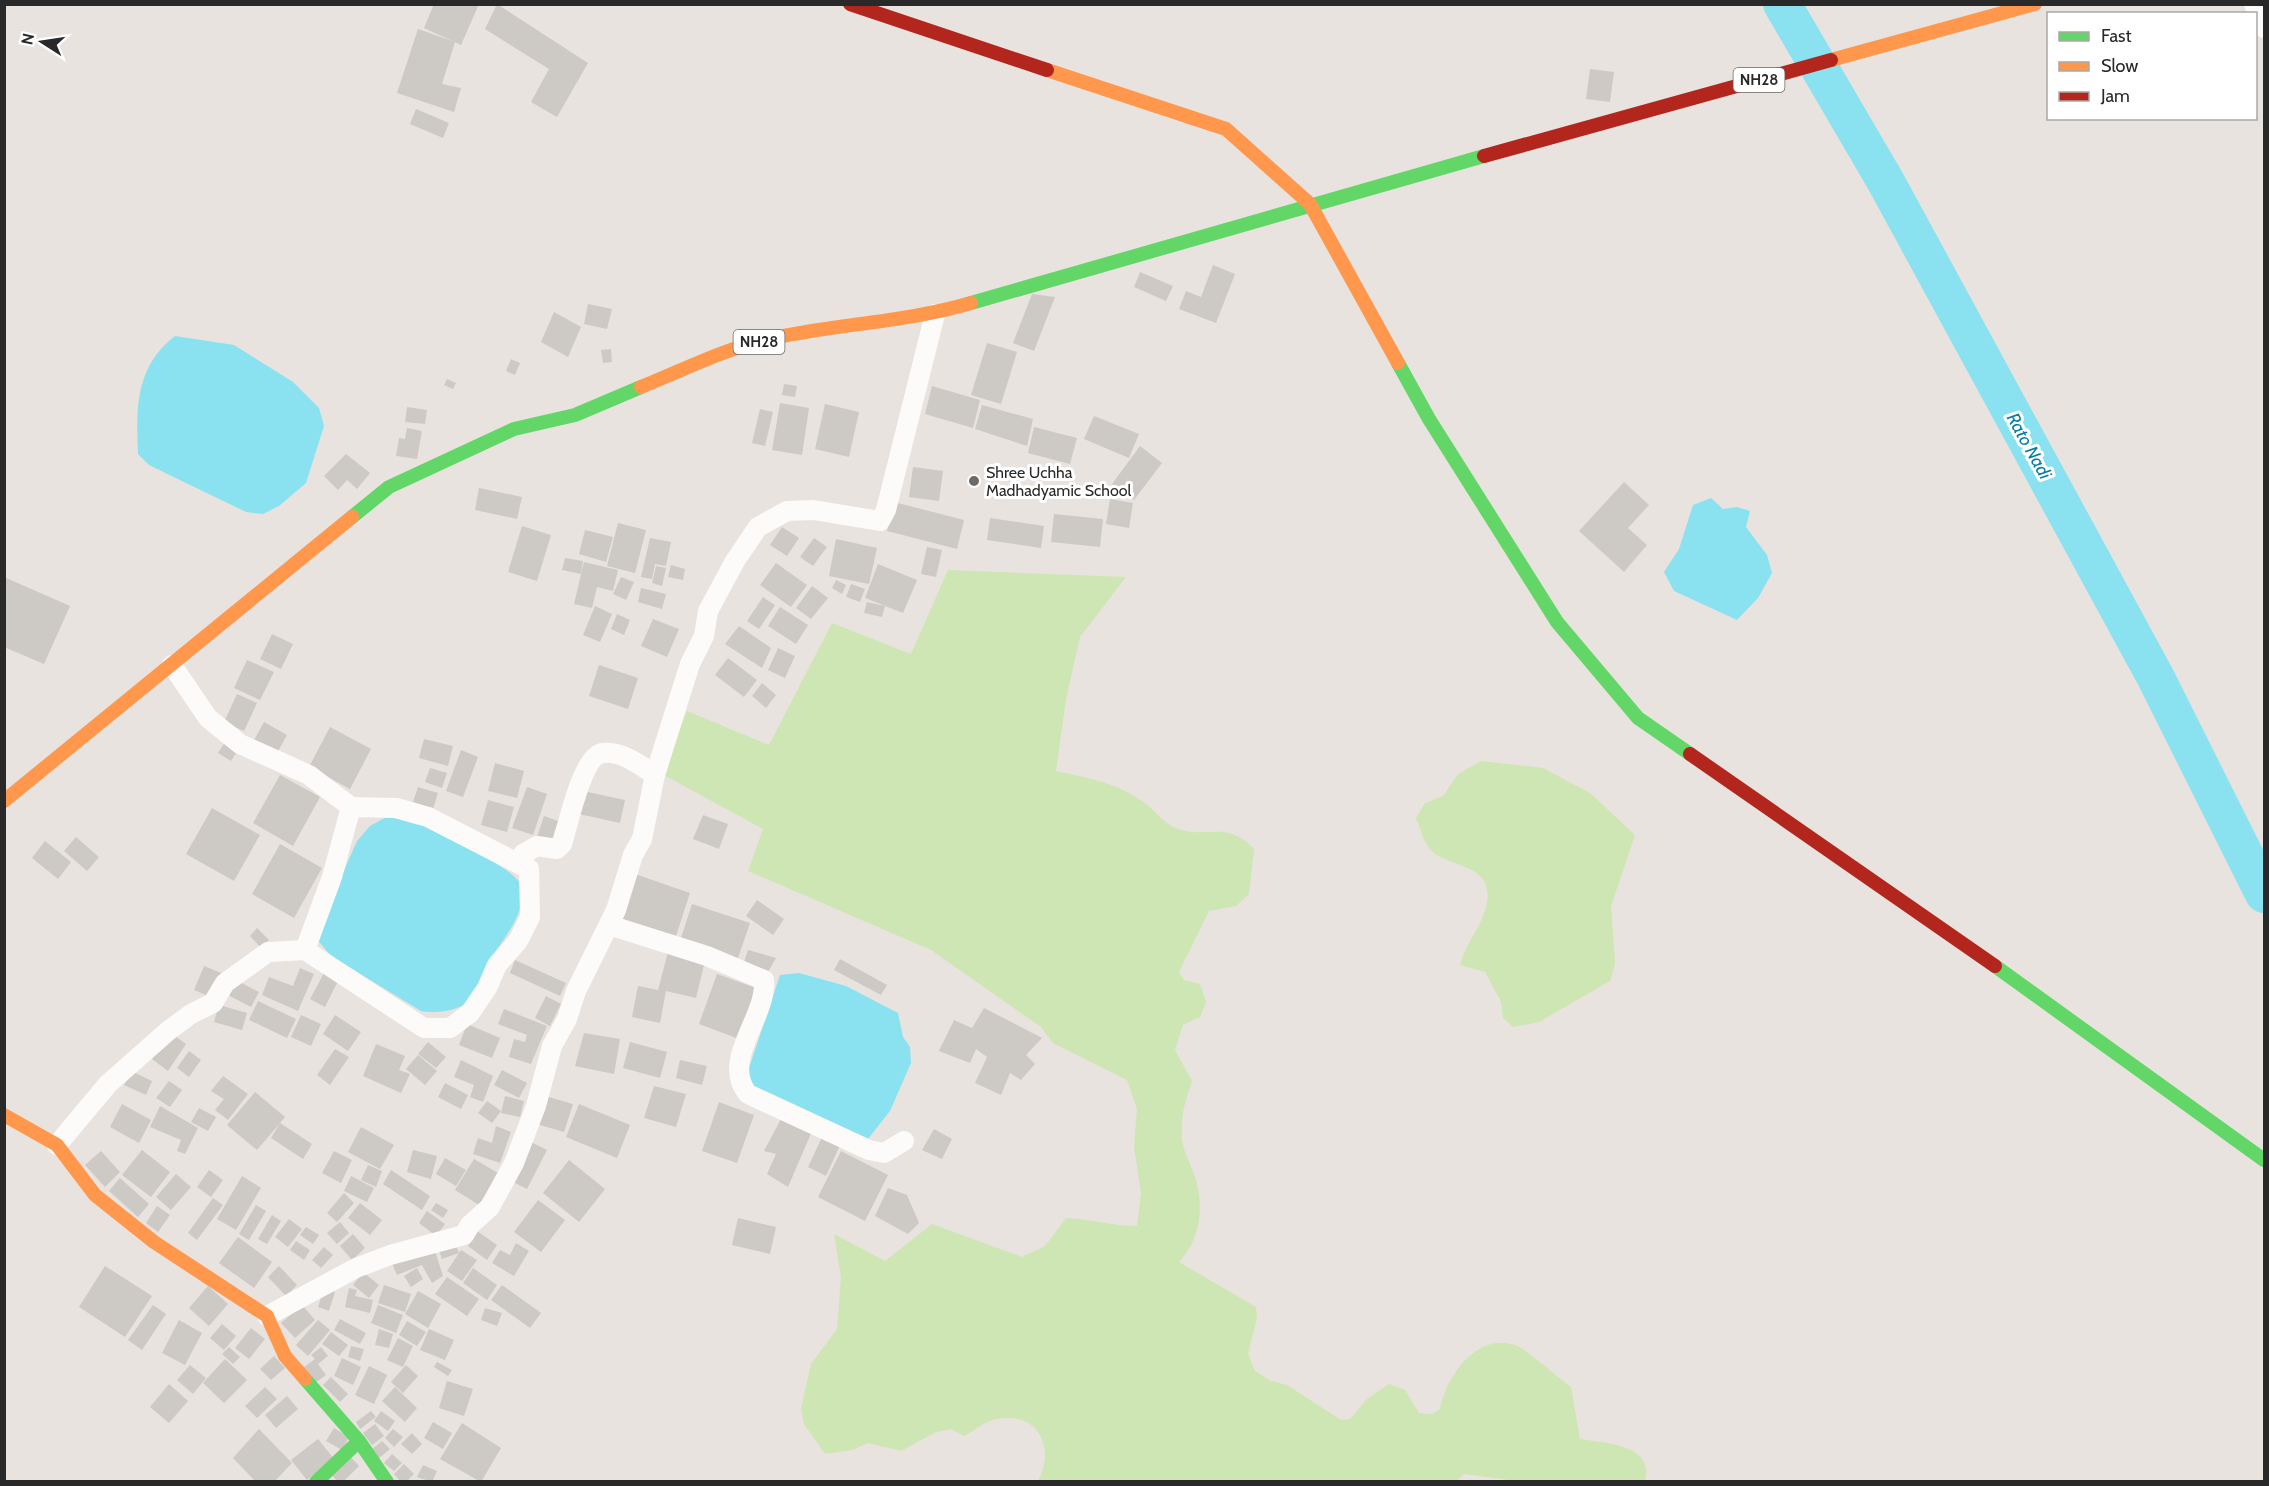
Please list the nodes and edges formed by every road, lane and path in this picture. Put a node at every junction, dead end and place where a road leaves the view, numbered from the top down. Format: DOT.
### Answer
graph roads {
  1 [pos="850,4"];
  2 [pos="2034,4"];
  3 [pos="2254,4"];
  4 [pos="2265,28"];
  5 [pos="1310,204"];
  6 [pos="935,314"];
  7 [pos="172,665"];
  8 [pos="655,775"];
  9 [pos="4,801"];
  10 [pos="351,807"];
  11 [pos="518,863"];
  12 [pos="609,925"];
  13 [pos="305,950"];
  14 [pos="4,1115"];
  15 [pos="904,1141"];
  16 [pos="57,1145"];
  17 [pos="2265,1160"];
  18 [pos="267,1316"];
  19 [pos="359,1441"];
  20 [pos="316,1482"];
  21 [pos="387,1482"];
  1 -- 5 [label="street"];
  2 -- 5 [label="street, NH28"];
  3 -- 4 [label="street"];
  5 -- 6 [label="street, NH28"];
  5 -- 17 [label="street"];
  6 -- 7 [label="street, NH28"];
  6 -- 8 [label="street"];
  7 -- 9 [label="street, NH28"];
  7 -- 10 [label="street"];
  8 -- 11 [label="street"];
  8 -- 12 [label="street"];
  10 -- 11 [label="street"];
  10 -- 13 [label="street"];
  11 -- 13 [label="street"];
  12 -- 15 [label="street"];
  12 -- 18 [label="street"];
  13 -- 16 [label="street"];
  14 -- 16 [label="street"];
  16 -- 18 [label="street"];
  18 -- 19 [label="street"];
  19 -- 20 [label="street"];
  19 -- 21 [label="street"];
}
